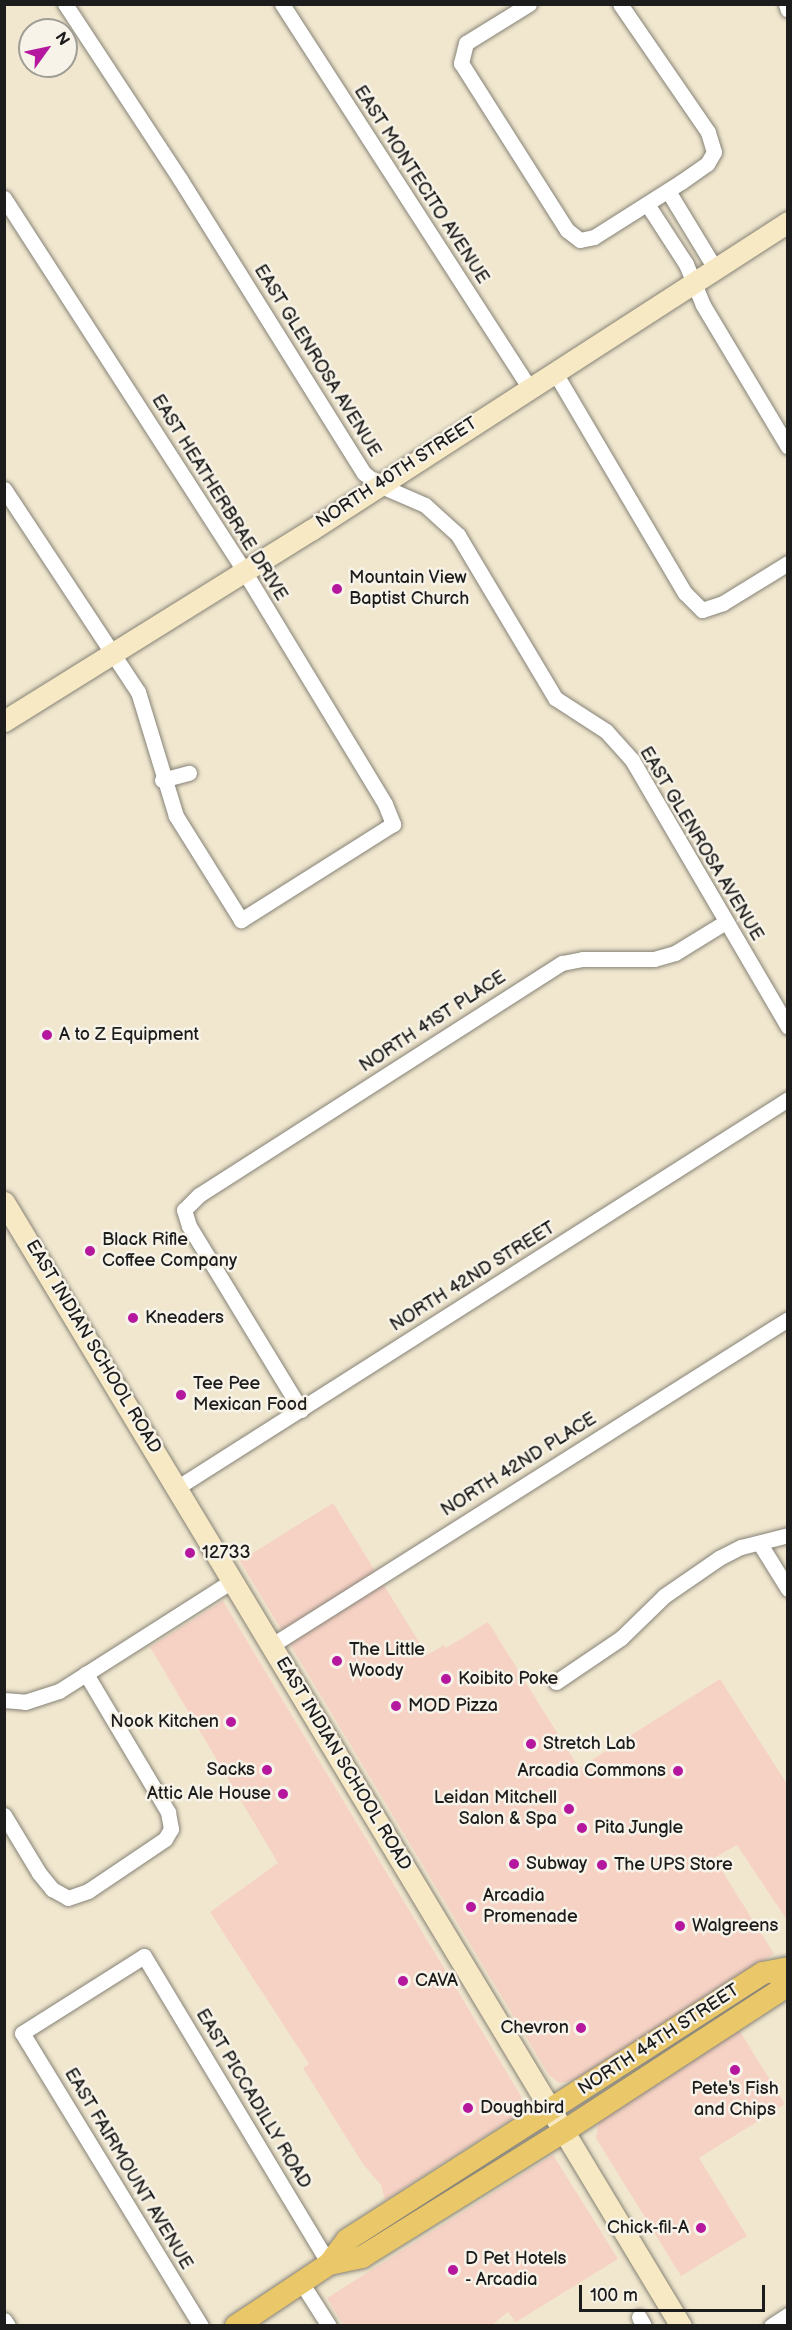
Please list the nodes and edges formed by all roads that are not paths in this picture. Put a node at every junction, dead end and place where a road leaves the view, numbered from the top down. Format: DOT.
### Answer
graph roads {
  1 [pos="65,4"];
  2 [pos="282,4"];
  3 [pos="529,4"];
  4 [pos="620,4"];
  5 [pos="786,4"];
  6 [pos="788,10"];
  7 [pos="668,191"];
  8 [pos="4,198"];
  9 [pos="647,204"];
  10 [pos="788,222"];
  11 [pos="696,237"];
  12 [pos="676,249"];
  13 [pos="716,270"];
  14 [pos="694,284"];
  15 [pos="554,371"];
  16 [pos="529,387"];
  17 [pos="788,447"];
  18 [pos="380,485"];
  19 [pos="4,489"];
  20 [pos="788,563"];
  21 [pos="244,571"];
  22 [pos="110,654"];
  23 [pos="4,721"];
  24 [pos="189,773"];
  25 [pos="162,780"];
  26 [pos="724,923"];
  27 [pos="788,1027"];
  28 [pos="788,1099"];
  29 [pos="4,1202"];
  30 [pos="788,1319"];
  31 [pos="301,1410"];
  32 [pos="177,1487"];
  33 [pos="788,1535"];
  34 [pos="760,1544"];
  35 [pos="233,1580"];
  36 [pos="788,1589"];
  37 [pos="272,1645"];
  38 [pos="86,1674"];
  39 [pos="556,1682"];
  40 [pos="4,1700"];
  41 [pos="4,1815"];
  42 [pos="144,1956"];
  43 [pos="788,1970"];
  44 [pos="552,2108"];
  45 [pos="566,2130"];
  46 [pos="329,2264"];
  47 [pos="301,2282"];
  48 [pos="788,2315"];
  49 [pos="4,2320"];
  50 [pos="8,2325"];
  51 [pos="201,2325"];
  52 [pos="236,2325"];
  53 [pos="329,2325"];
  54 [pos="681,2325"];
  55 [pos="771,2325"];
  1 -- 18 [label="street, EAST GLENROSA AVENUE"];
  2 -- 16 [label="street, EAST MONTECITO AVENUE"];
  3 -- 9 [label="street"];
  4 -- 7 [label="street"];
  5 -- 6 [label="street"];
  7 -- 9 [label="street"];
  7 -- 11 [label="street"];
  8 -- 21 [label="street, EAST HEATHERBRAE DRIVE"];
  9 -- 12 [label="street"];
  10 -- 13 [label="main road, NORTH 40TH STREET"];
  11 -- 12 [label="street"];
  11 -- 13 [label="street"];
  12 -- 14 [label="street"];
  13 -- 14 [label="main road, NORTH 40TH STREET"];
  14 -- 15 [label="main road, NORTH 40TH STREET"];
  14 -- 17 [label="street"];
  15 -- 16 [label="main road, NORTH 40TH STREET"];
  15 -- 20 [label="street"];
  16 -- 18 [label="main road, NORTH 40TH STREET"];
  18 -- 21 [label="main road, NORTH 40TH STREET"];
  18 -- 26 [label="street, EAST GLENROSA AVENUE"];
  19 -- 22 [label="street"];
  21 -- 22 [label="main road, NORTH 40TH STREET"];
  21 -- 25 [label="street, EAST HEATHERBRAE DRIVE"];
  22 -- 23 [label="main road, NORTH 40TH STREET"];
  22 -- 25 [label="street"];
  24 -- 25 [label="street"];
  26 -- 27 [label="street, EAST GLENROSA AVENUE"];
  26 -- 31 [label="street, NORTH 41ST PLACE"];
  28 -- 31 [label="street, NORTH 42ND STREET"];
  29 -- 32 [label="main road, EAST INDIAN SCHOOL ROAD"];
  30 -- 37 [label="street, NORTH 42ND PLACE"];
  31 -- 32 [label="street, NORTH 42ND STREET"];
  32 -- 35 [label="main road, EAST INDIAN SCHOOL ROAD"];
  33 -- 34 [label="street"];
  34 -- 36 [label="street"];
  34 -- 39 [label="street"];
  35 -- 37 [label="main road, EAST INDIAN SCHOOL ROAD"];
  35 -- 38 [label="street"];
  37 -- 44 [label="main road, EAST INDIAN SCHOOL ROAD"];
  38 -- 40 [label="street"];
  38 -- 41 [label="street"];
  42 -- 46 [label="street, EAST PICCADILLY ROAD"];
  42 -- 51 [label="street, EAST FAIRMOUNT AVENUE"];
  43 -- 44 [label="main road, NORTH 44TH STREET"];
  43 -- 45 [label="main road, NORTH 44TH STREET"];
  44 -- 45 [label="main road, EAST INDIAN SCHOOL ROAD"];
  44 -- 46 [label="main road, NORTH 44TH STREET"];
  45 -- 46 [label="main road, NORTH 44TH STREET"];
  45 -- 54 [label="main road, EAST INDIAN SCHOOL ROAD"];
  46 -- 47 [label="main road, NORTH 44TH STREET"];
  47 -- 52 [label="main road, NORTH 44TH STREET"];
  47 -- 53 [label="street"];
  48 -- 55 [label="street"];
  49 -- 50 [label="street"];
}
